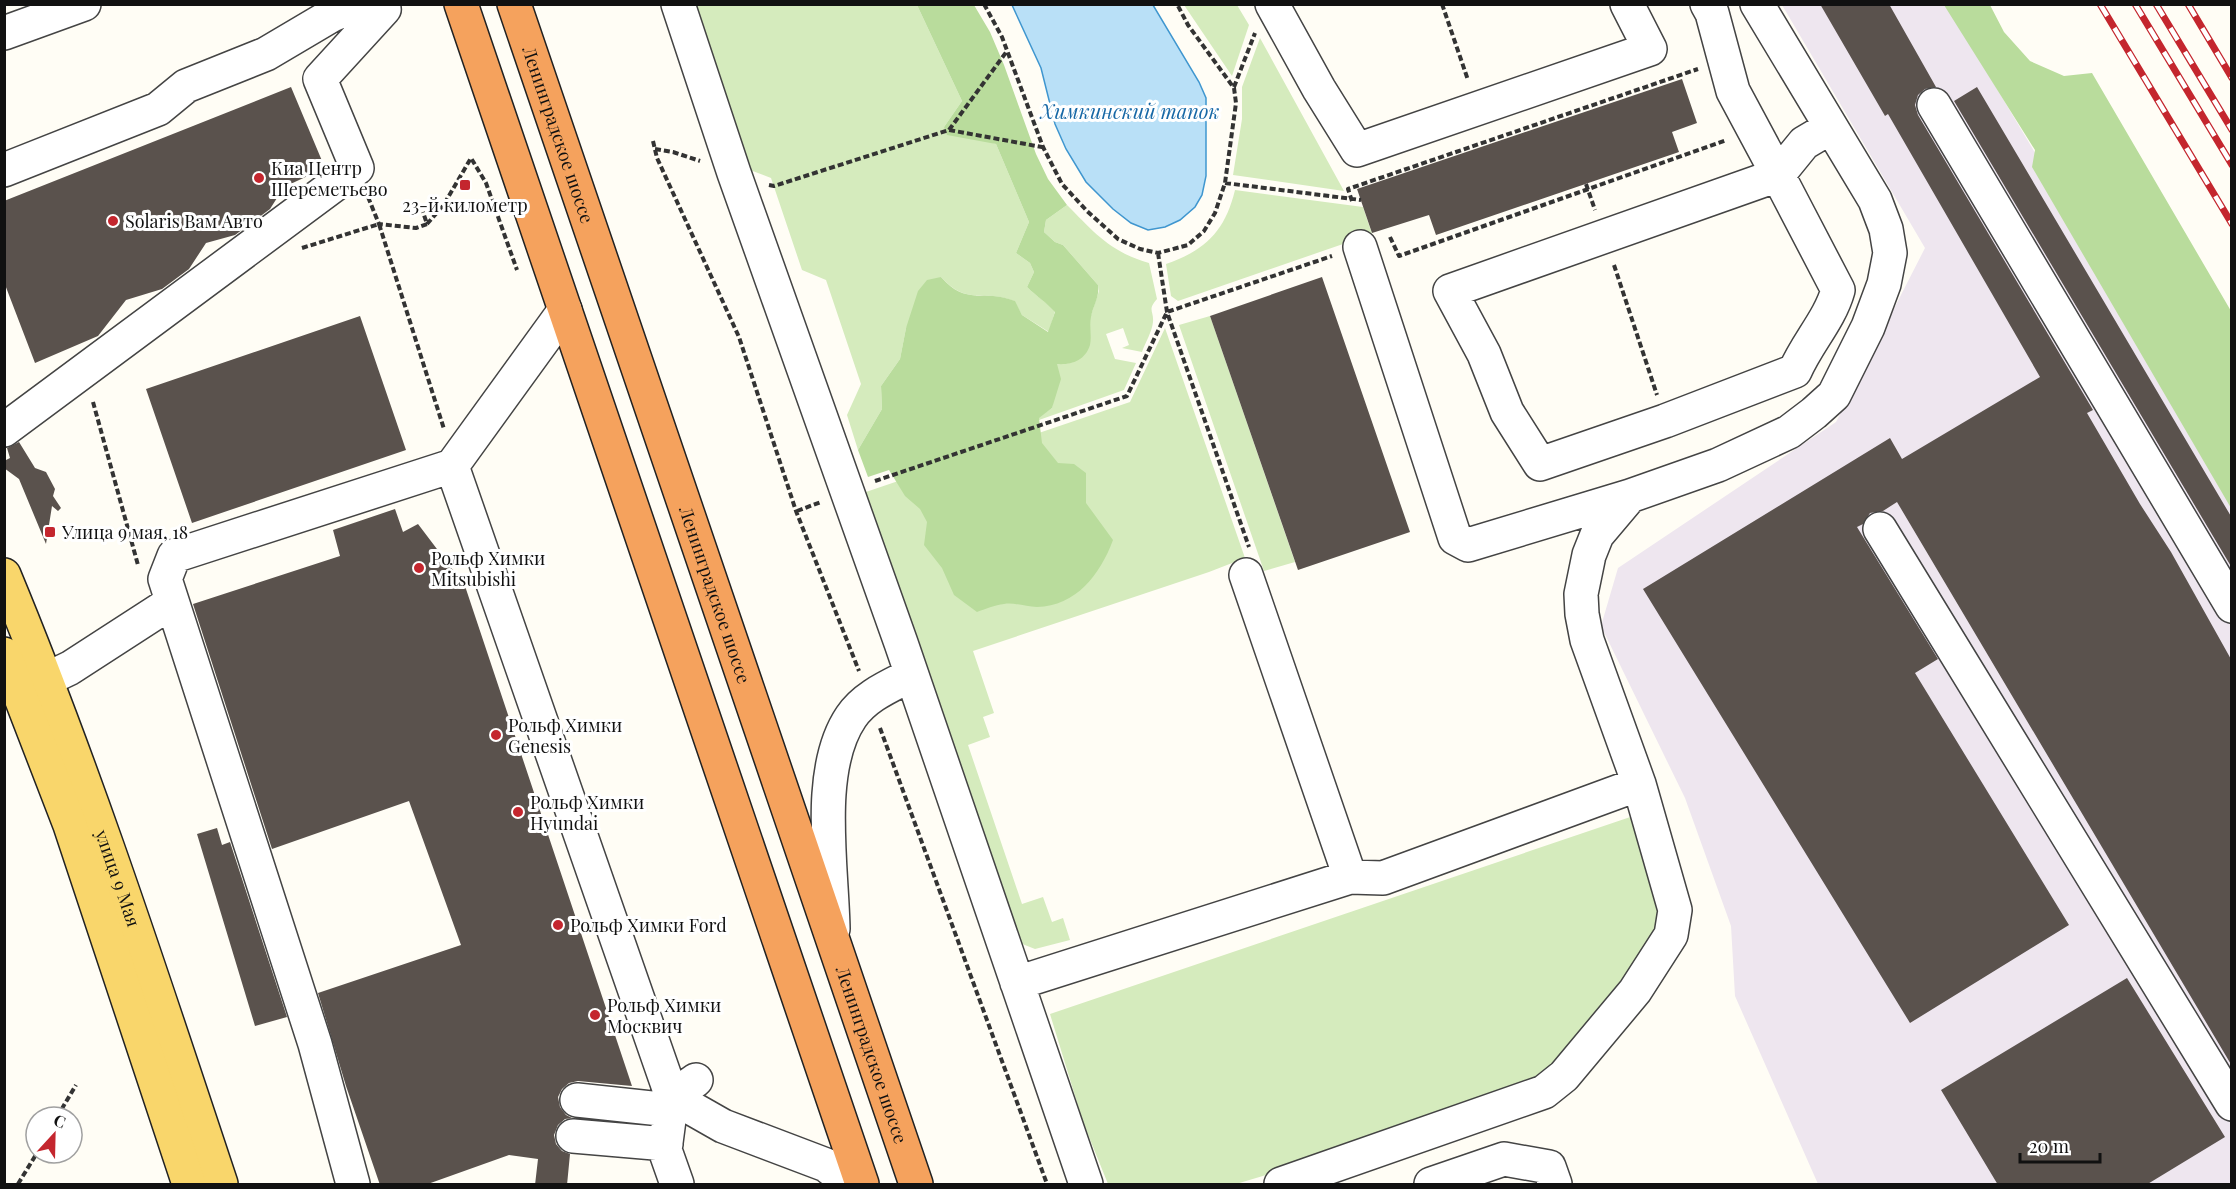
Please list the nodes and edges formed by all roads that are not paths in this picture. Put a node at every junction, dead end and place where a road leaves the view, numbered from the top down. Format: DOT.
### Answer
graph roads {
  1 [pos="84,4"];
  2 [pos="382,4"];
  3 [pos="460,4"];
  4 [pos="514,4"];
  5 [pos="678,4"];
  6 [pos="1627,4"];
  7 [pos="1707,4"];
  8 [pos="1757,4"];
  9 [pos="339,8"];
  10 [pos="1265,15"];
  11 [pos="4,33"];
  12 [pos="1934,105"];
  13 [pos="1831,127"];
  14 [pos="4,170"];
  15 [pos="1778,175"];
  16 [pos="1360,247"];
  17 [pos="565,310"];
  18 [pos="4,430"];
  19 [pos="453,465"];
  20 [pos="1630,496"];
  21 [pos="1880,529"];
  22 [pos="1249,564"];
  23 [pos="4,575"];
  24 [pos="172,602"];
  25 [pos="2232,606"];
  26 [pos="4,654"];
  27 [pos="911,675"];
  28 [pos="47,679"];
  29 [pos="1639,784"];
  30 [pos="1350,877"];
  31 [pos="834,939"];
  32 [pos="1017,983"];
  33 [pos="679,1096"];
  34 [pos="577,1100"];
  35 [pos="2232,1104"];
  36 [pos="573,1136"];
  37 [pos="666,1144"];
  38 [pos="189,1185"];
  39 [pos="221,1185"];
  40 [pos="353,1185"];
  41 [pos="677,1185"];
  42 [pos="850,1185"];
  43 [pos="862,1185"];
  44 [pos="916,1185"];
  45 [pos="1086,1185"];
  46 [pos="1281,1185"];
  47 [pos="1431,1185"];
  48 [pos="1555,1185"];
  1 -- 11 [label="street"];
  2 -- 18 [label="street"];
  3 -- 17 [label="highway"];
  4 -- 31 [label="highway, Ленинградское шоссе"];
  5 -- 27 [label="street"];
  6 -- 10 [label="street"];
  7 -- 15 [label="street"];
  8 -- 13 [label="street"];
  9 -- 14 [label="street"];
  12 -- 25 [label="street"];
  13 -- 15 [label="street"];
  13 -- 20 [label="street"];
  15 -- 15 [label="street"];
  16 -- 20 [label="street"];
  17 -- 19 [label="street"];
  17 -- 43 [label="highway"];
  19 -- 24 [label="street"];
  19 -- 33 [label="street"];
  20 -- 29 [label="street"];
  21 -- 35 [label="street"];
  22 -- 30 [label="street"];
  23 -- 28 [label="main road, улица 9 Мая"];
  24 -- 28 [label="street"];
  24 -- 40 [label="street"];
  26 -- 38 [label="main road, улица 9 Мая"];
  27 -- 31 [label="street"];
  27 -- 32 [label="street"];
  28 -- 39 [label="main road, улица 9 Мая"];
  29 -- 30 [label="street"];
  29 -- 46 [label="street"];
  30 -- 32 [label="street"];
  31 -- 44 [label="highway, Ленинградское шоссе"];
  32 -- 45 [label="street"];
  33 -- 34 [label="street"];
  33 -- 37 [label="street"];
  33 -- 42 [label="street"];
  36 -- 37 [label="street"];
  37 -- 41 [label="street"];
  47 -- 48 [label="street"];
}
